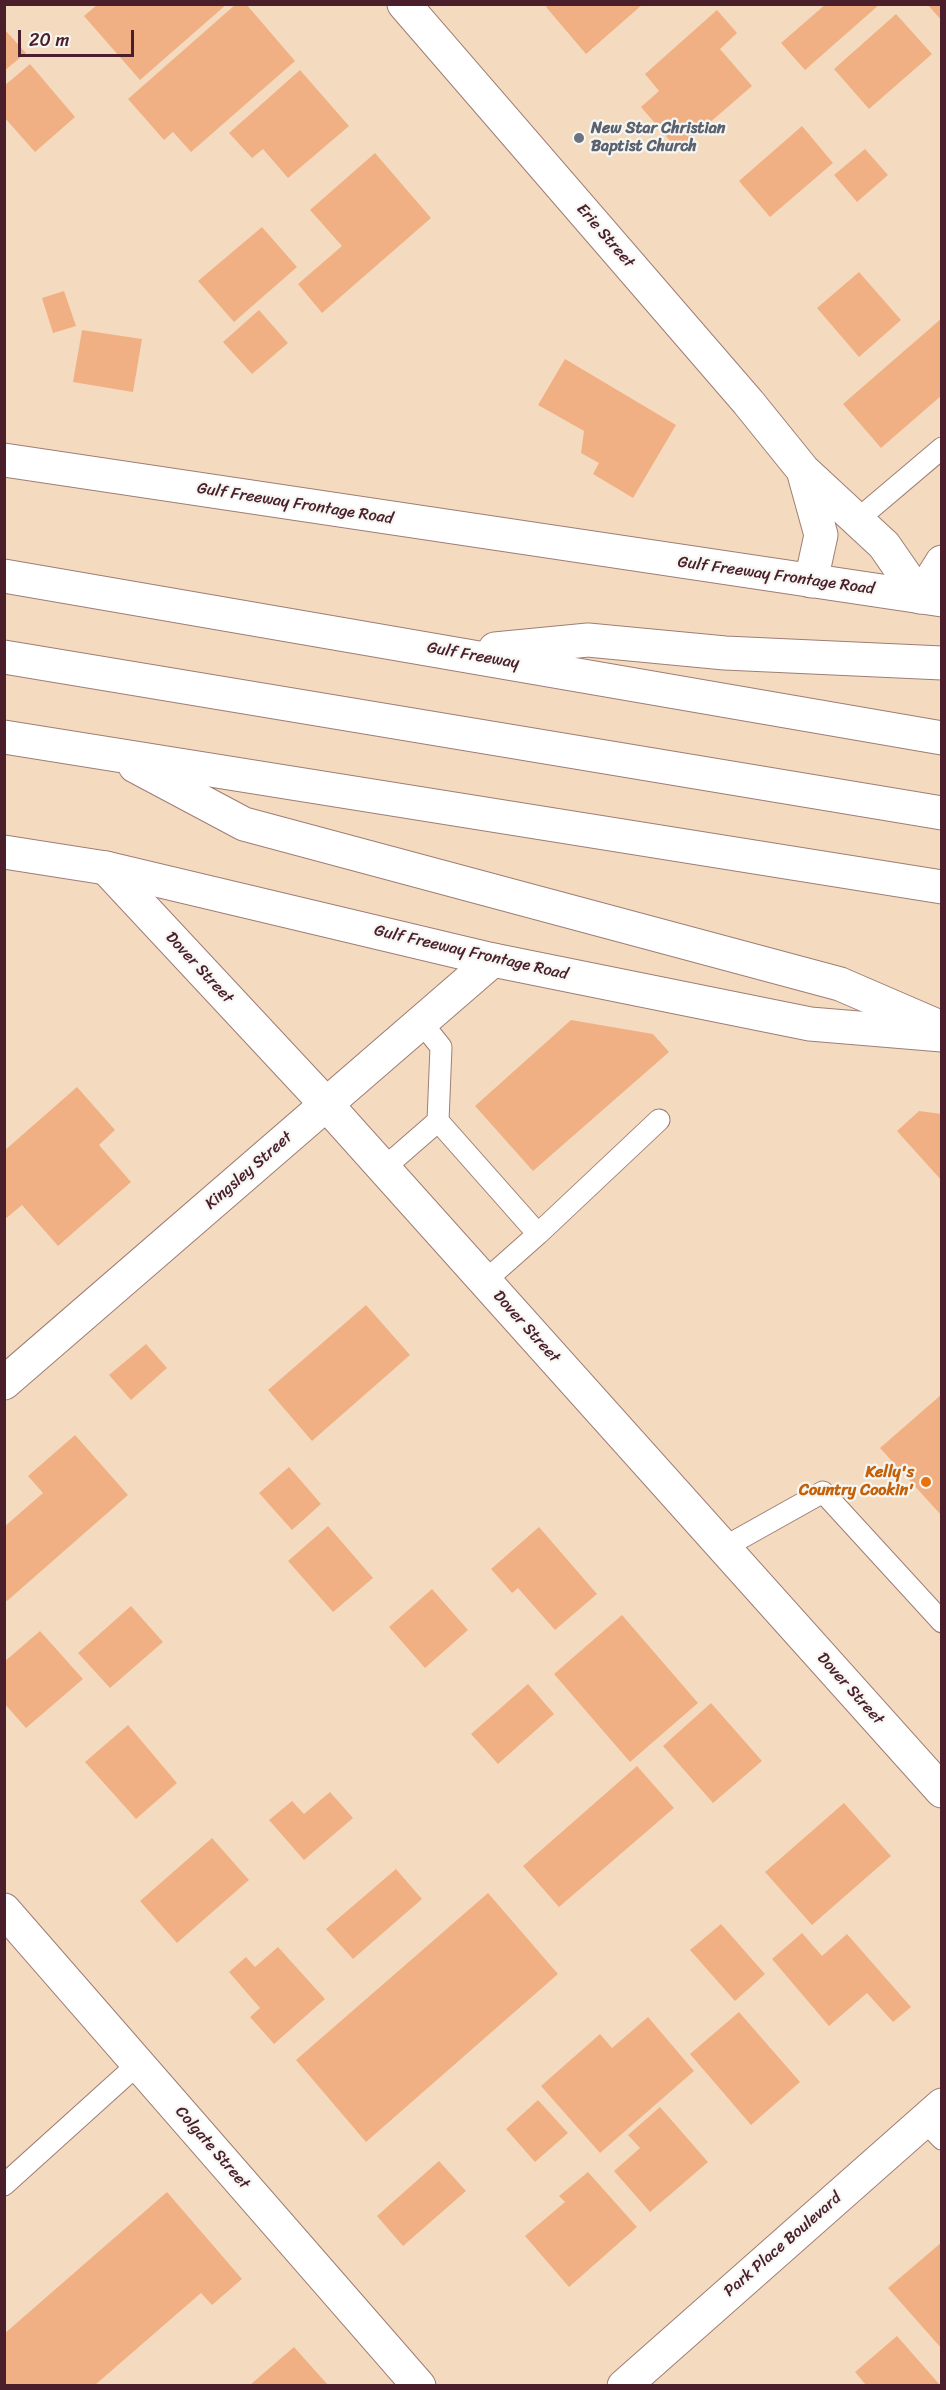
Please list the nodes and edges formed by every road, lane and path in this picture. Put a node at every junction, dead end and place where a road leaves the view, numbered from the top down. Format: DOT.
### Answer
graph roads {
  1 [pos="404,4"];
  2 [pos="942,448"];
  3 [pos="4,460"];
  4 [pos="803,470"];
  5 [pos="857,520"];
  6 [pos="942,562"];
  7 [pos="4,576"];
  8 [pos="811,581"];
  9 [pos="931,598"];
  10 [pos="452,653"];
  11 [pos="4,657"];
  12 [pos="942,663"];
  13 [pos="4,737"];
  14 [pos="942,738"];
  15 [pos="109,753"];
  16 [pos="942,813"];
  17 [pos="4,852"];
  18 [pos="106,868"];
  19 [pos="942,887"];
  20 [pos="493,960"];
  21 [pos="422,1022"];
  22 [pos="942,1028"];
  23 [pos="942,1035"];
  24 [pos="326,1104"];
  25 [pos="659,1120"];
  26 [pos="438,1121"];
  27 [pos="384,1168"];
  28 [pos="538,1234"];
  29 [pos="485,1281"];
  30 [pos="4,1383"];
  31 [pos="723,1548"];
  32 [pos="942,1622"];
  33 [pos="942,1791"];
  34 [pos="4,1911"];
  35 [pos="138,2064"];
  36 [pos="936,2121"];
  37 [pos="4,2185"];
  38 [pos="419,2385"];
  39 [pos="624,2385"];
  1 -- 4 [label="main road, Erie Street"];
  2 -- 5 [label="lane"];
  3 -- 8 [label="main road, Gulf Freeway Frontage Road"];
  4 -- 5 [label="main road, Erie Street"];
  4 -- 8 [label="main road, Erie Street"];
  5 -- 9 [label="main road, Erie Street"];
  6 -- 9 [label="main road"];
  7 -- 10 [label="main road, Gulf Freeway"];
  8 -- 9 [label="main road, Gulf Freeway Frontage Road"];
  10 -- 12 [label="main road"];
  10 -- 14 [label="main road, Gulf Freeway"];
  11 -- 16 [label="main road"];
  13 -- 15 [label="main road"];
  15 -- 19 [label="main road"];
  15 -- 22 [label="main road"];
  17 -- 18 [label="main road, Gulf Freeway Frontage Road"];
  18 -- 20 [label="main road, Gulf Freeway Frontage Road"];
  18 -- 24 [label="main road, Dover Street"];
  20 -- 21 [label="main road, Kingsley Street"];
  20 -- 23 [label="main road, Gulf Freeway Frontage Road"];
  21 -- 24 [label="main road, Kingsley Street"];
  21 -- 26 [label="lane"];
  24 -- 27 [label="main road, Dover Street"];
  24 -- 30 [label="main road, Kingsley Street"];
  25 -- 28 [label="lane"];
  26 -- 27 [label="lane"];
  26 -- 28 [label="lane"];
  27 -- 29 [label="main road, Dover Street"];
  28 -- 29 [label="lane"];
  29 -- 31 [label="main road, Dover Street"];
  31 -- 32 [label="lane"];
  31 -- 33 [label="main road, Dover Street"];
  34 -- 35 [label="main road, Colgate Street"];
  35 -- 37 [label="lane"];
  35 -- 38 [label="main road, Colgate Street"];
  36 -- 39 [label="main road, Park Place Boulevard"];
}
